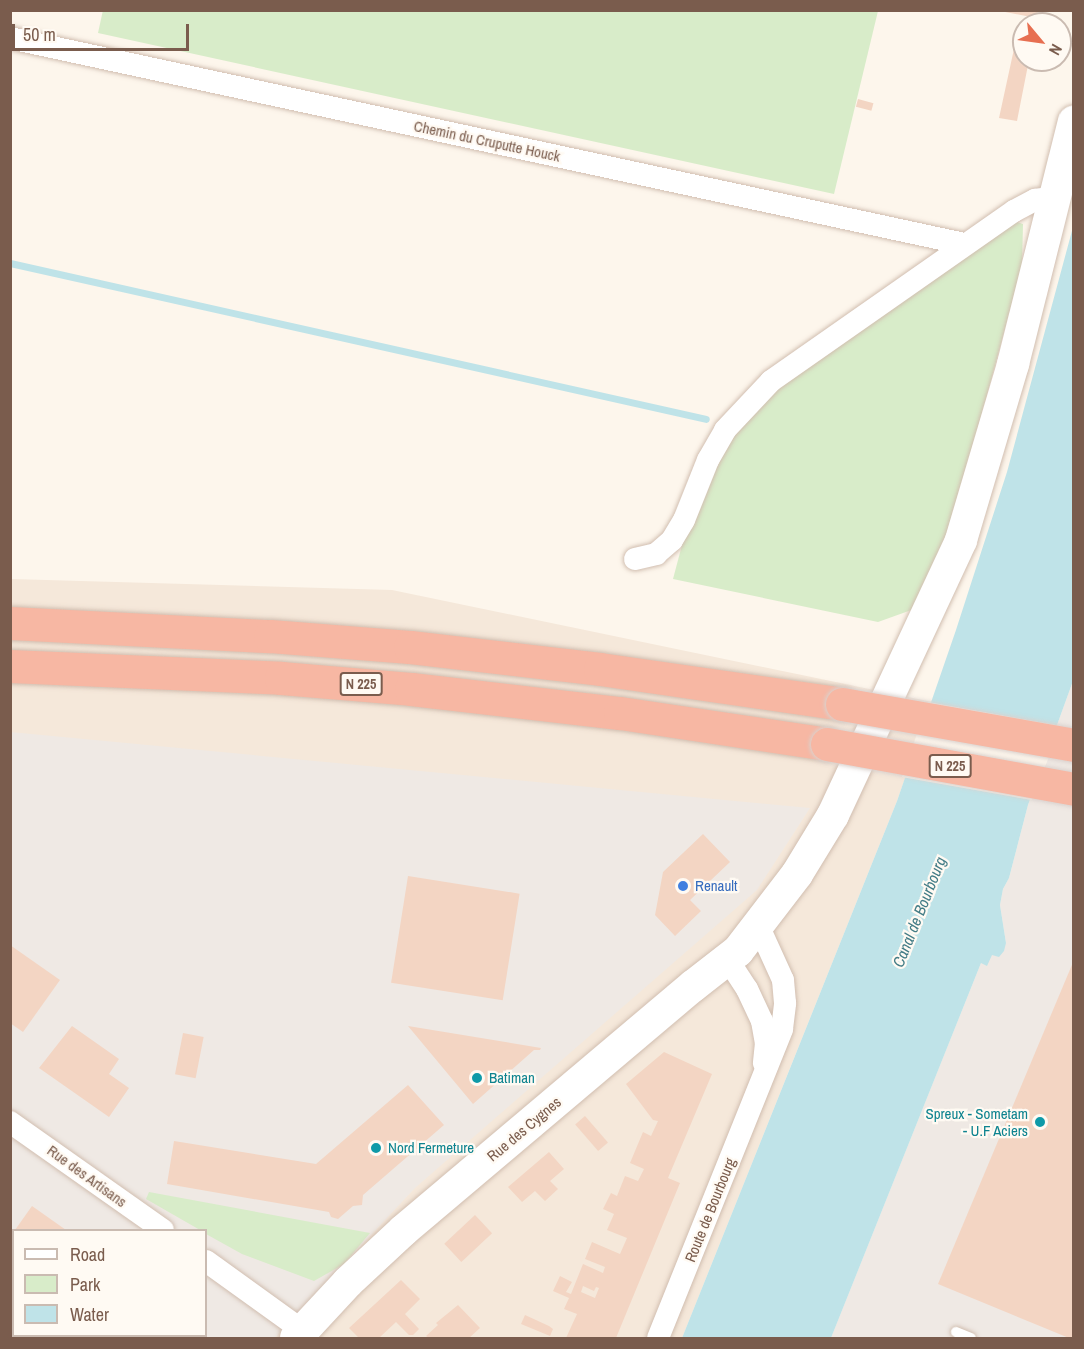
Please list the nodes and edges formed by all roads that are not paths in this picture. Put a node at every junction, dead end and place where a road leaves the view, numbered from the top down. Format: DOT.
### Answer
graph roads {
  1 [pos="10,38"];
  2 [pos="1074,122"];
  3 [pos="1053,208"];
  4 [pos="964,244"];
  5 [pos="635,559"];
  6 [pos="10,623"];
  7 [pos="10,666"];
  8 [pos="1074,745"];
  9 [pos="1074,789"];
  10 [pos="759,927"];
  11 [pos="728,960"];
  12 [pos="761,1082"];
  13 [pos="10,1122"];
  14 [pos="162,1229"];
  15 [pos="207,1262"];
  16 [pos="956,1332"];
  17 [pos="299,1335"];
  18 [pos="658,1338"];
  19 [pos="971,1338"];
  1 -- 4 [label="street, Chemin du Cruputte Houck"];
  2 -- 3 [label="main road"];
  3 -- 4 [label="street"];
  3 -- 10 [label="main road, Rue des Cygnes"];
  4 -- 5 [label="street"];
  6 -- 8 [label="highway, bridge"];
  7 -- 9 [label="highway, N 225, bridge"];
  10 -- 11 [label="main road, Rue des Cygnes"];
  10 -- 12 [label="street, Route de Bourbourg"];
  11 -- 12 [label="street, Route de Bourbourg"];
  11 -- 17 [label="main road, Rue des Cygnes"];
  12 -- 18 [label="street, Route de Bourbourg"];
  13 -- 14 [label="street, Rue des Artisans"];
  15 -- 17 [label="street"];
  16 -- 19 [label="lane"];
}
